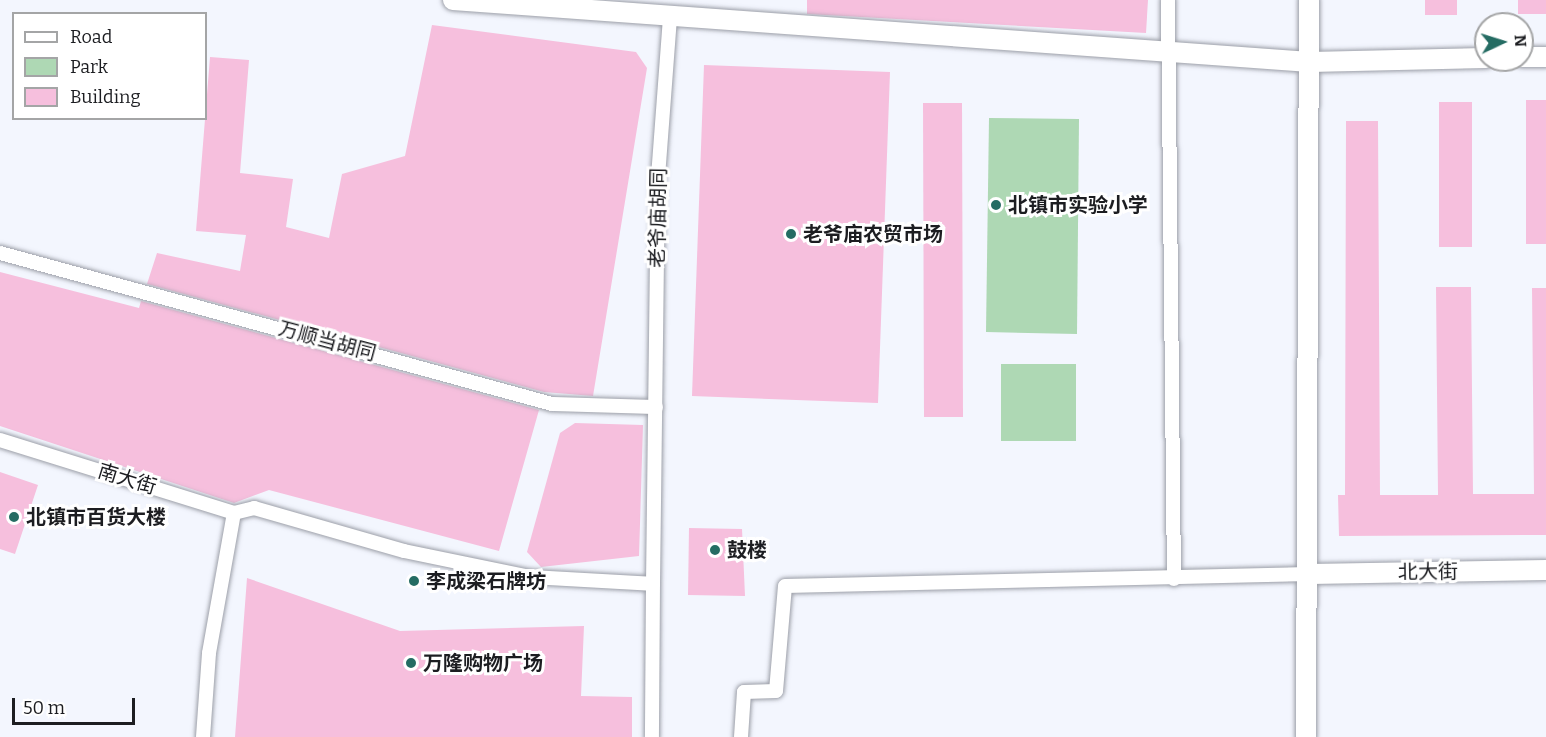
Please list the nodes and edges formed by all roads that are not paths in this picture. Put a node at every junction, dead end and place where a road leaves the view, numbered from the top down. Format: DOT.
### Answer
graph roads {
  1 [pos="453,0"];
  2 [pos="1168,0"];
  3 [pos="1309,0"];
  4 [pos="658,10"];
  5 [pos="1167,51"];
  6 [pos="1474,58"];
  7 [pos="1310,62"];
  8 [pos="0,253"];
  9 [pos="656,413"];
  10 [pos="0,440"];
  11 [pos="234,513"];
  12 [pos="1546,570"];
  13 [pos="1310,574"];
  14 [pos="1174,579"];
  15 [pos="653,584"];
  16 [pos="203,737"];
  17 [pos="652,737"];
  18 [pos="741,737"];
  19 [pos="1306,737"];
  1 -- 4 [label="street"];
  2 -- 5 [label="street"];
  3 -- 7 [label="street"];
  4 -- 5 [label="street"];
  4 -- 9 [label="street, 老爷庙胡同"];
  5 -- 7 [label="street"];
  5 -- 14 [label="street"];
  6 -- 7 [label="street"];
  7 -- 13 [label="street"];
  8 -- 9 [label="street, 万顺当胡同"];
  9 -- 15 [label="street, 老爷庙胡同"];
  10 -- 11 [label="street, 南大街"];
  11 -- 15 [label="street"];
  11 -- 16 [label="street"];
  12 -- 13 [label="street, 北大街"];
  13 -- 14 [label="street"];
  13 -- 19 [label="street"];
  14 -- 18 [label="street"];
  15 -- 17 [label="street, 老爷庙胡同"];
}
